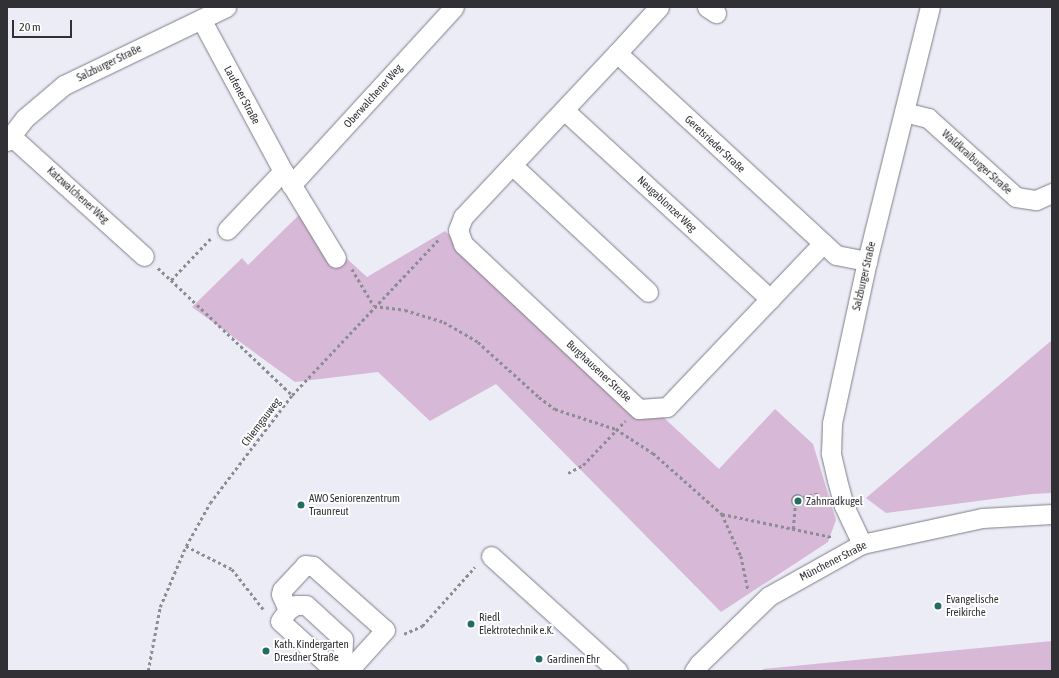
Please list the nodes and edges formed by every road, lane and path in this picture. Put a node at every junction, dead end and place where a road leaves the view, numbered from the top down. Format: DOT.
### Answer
graph roads {
  1 [pos="226,7"];
  2 [pos="454,7"];
  3 [pos="659,7"];
  4 [pos="930,7"];
  5 [pos="201,19"];
  6 [pos="617,53"];
  7 [pos="564,110"];
  8 [pos="904,112"];
  9 [pos="9,138"];
  10 [pos="512,165"];
  11 [pos="287,178"];
  12 [pos="1052,193"];
  13 [pos="227,230"];
  14 [pos="458,230"];
  15 [pos="822,243"];
  16 [pos="144,256"];
  17 [pos="336,258"];
  18 [pos="867,261"];
  19 [pos="171,280"];
  20 [pos="648,292"];
  21 [pos="770,299"];
  22 [pos="374,306"];
  23 [pos="292,395"];
  24 [pos="639,409"];
  25 [pos="616,429"];
  26 [pos="568,473"];
  27 [pos="795,507"];
  28 [pos="722,514"];
  29 [pos="1052,514"];
  30 [pos="793,529"];
  31 [pos="862,544"];
  32 [pos="186,546"];
  33 [pos="492,556"];
  34 [pos="758,606"];
  35 [pos="284,616"];
  36 [pos="385,630"];
  37 [pos="148,671"];
  38 [pos="335,671"];
  39 [pos="342,671"];
  40 [pos="348,671"];
  41 [pos="618,671"];
  42 [pos="694,671"];
  1 -- 5 [label="street, Salzburger Straße"];
  2 -- 11 [label="street, Oberwalchener Weg"];
  3 -- 6 [label="street"];
  4 -- 8 [label="street, Salzburger Straße"];
  5 -- 9 [label="street, Salzburger Straße"];
  5 -- 11 [label="street, Laufener Straße"];
  6 -- 7 [label="street"];
  6 -- 15 [label="street, Geretsrieder Straße"];
  7 -- 10 [label="street"];
  7 -- 21 [label="street, Neugablonzer Weg"];
  8 -- 12 [label="street, Waldkraiburger Straße"];
  8 -- 18 [label="street, Salzburger Straße"];
  9 -- 16 [label="street, Katzwalchener Weg"];
  10 -- 14 [label="street"];
  10 -- 20 [label="street"];
  11 -- 13 [label="street"];
  11 -- 17 [label="street, Laufener Straße"];
  13 -- 19 [label="path"];
  14 -- 22 [label="path, Chiemgauweg"];
  14 -- 24 [label="street, Burghausener Straße"];
  15 -- 18 [label="street, Geretsrieder Straße"];
  15 -- 21 [label="street, Burghausener Straße"];
  16 -- 19 [label="path"];
  17 -- 22 [label="path"];
  18 -- 31 [label="street, Salzburger Straße"];
  19 -- 23 [label="path"];
  21 -- 24 [label="street, Burghausener Straße"];
  22 -- 23 [label="path, Chiemgauweg"];
  22 -- 25 [label="path"];
  23 -- 32 [label="path, Chiemgauweg"];
  24 -- 25 [label="path"];
  25 -- 26 [label="path"];
  25 -- 28 [label="path"];
  27 -- 27 [label="path"];
  27 -- 30 [label="path"];
  28 -- 30 [label="path"];
  28 -- 34 [label="path"];
  29 -- 31 [label="street, Münchener Straße"];
  30 -- 31 [label="path"];
  31 -- 34 [label="street, Münchener Straße"];
  32 -- 35 [label="path"];
  32 -- 37 [label="path, Chiemgauweg"];
  33 -- 36 [label="path"];
  33 -- 41 [label="street"];
  34 -- 42 [label="street, Münchener Straße"];
  35 -- 36 [label="street"];
  35 -- 38 [label="street"];
  35 -- 39 [label="street"];
  36 -- 40 [label="street"];
}
